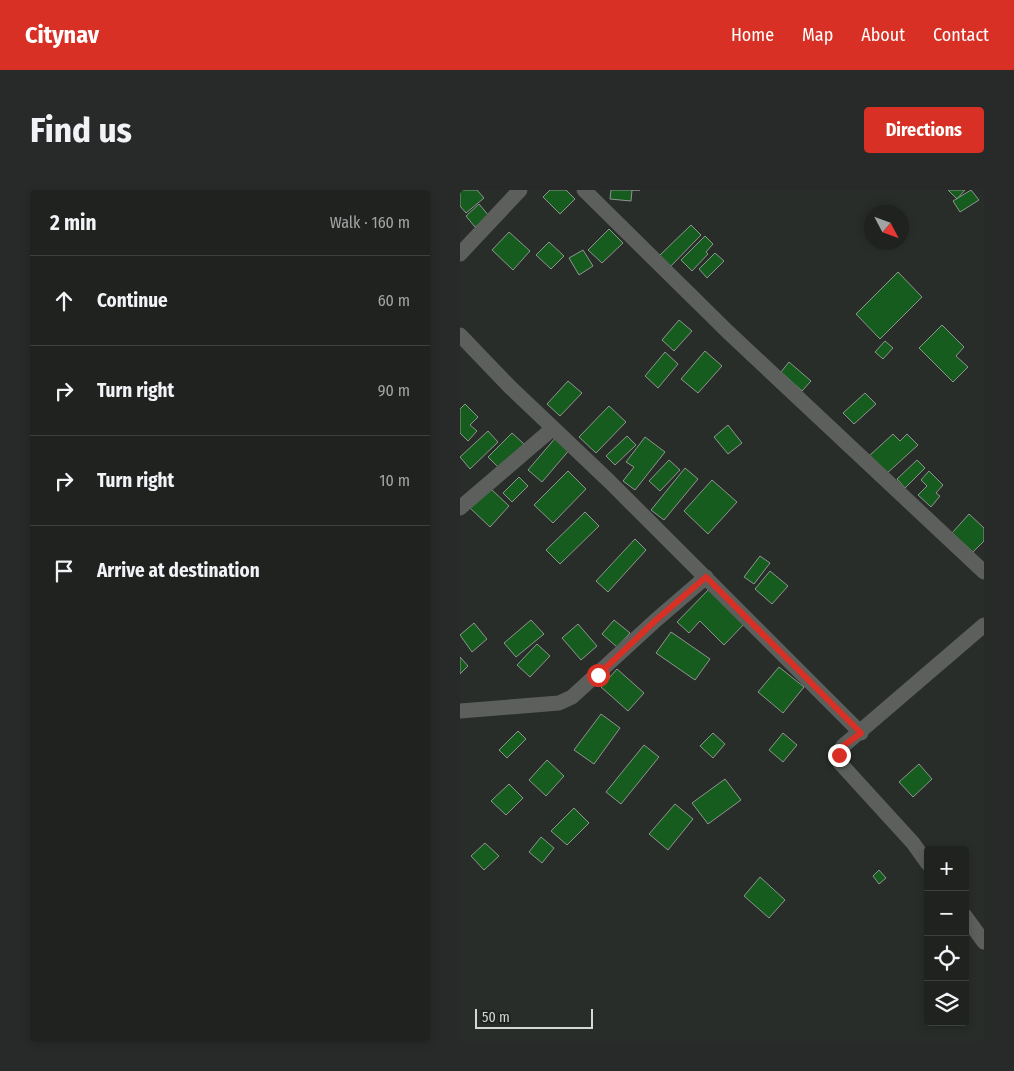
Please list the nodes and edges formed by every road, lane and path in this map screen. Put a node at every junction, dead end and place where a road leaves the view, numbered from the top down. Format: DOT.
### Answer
graph roads {
  1 [pos="520,190"];
  2 [pos="584,190"];
  3 [pos="460,254"];
  4 [pos="460,335"];
  5 [pos="552,429"];
  6 [pos="460,508"];
  7 [pos="984,572"];
  8 [pos="706,577"];
  9 [pos="984,625"];
  10 [pos="460,711"];
  11 [pos="861,733"];
  12 [pos="924,858"];
  13 [pos="969,921"];
  14 [pos="984,942"];
  1 -- 3 [label="street"];
  2 -- 7 [label="street"];
  4 -- 5 [label="street"];
  5 -- 6 [label="street"];
  5 -- 8 [label="street"];
  8 -- 10 [label="street"];
  8 -- 11 [label="street"];
  9 -- 11 [label="street"];
  11 -- 12 [label="street"];
  13 -- 14 [label="street"];
}
